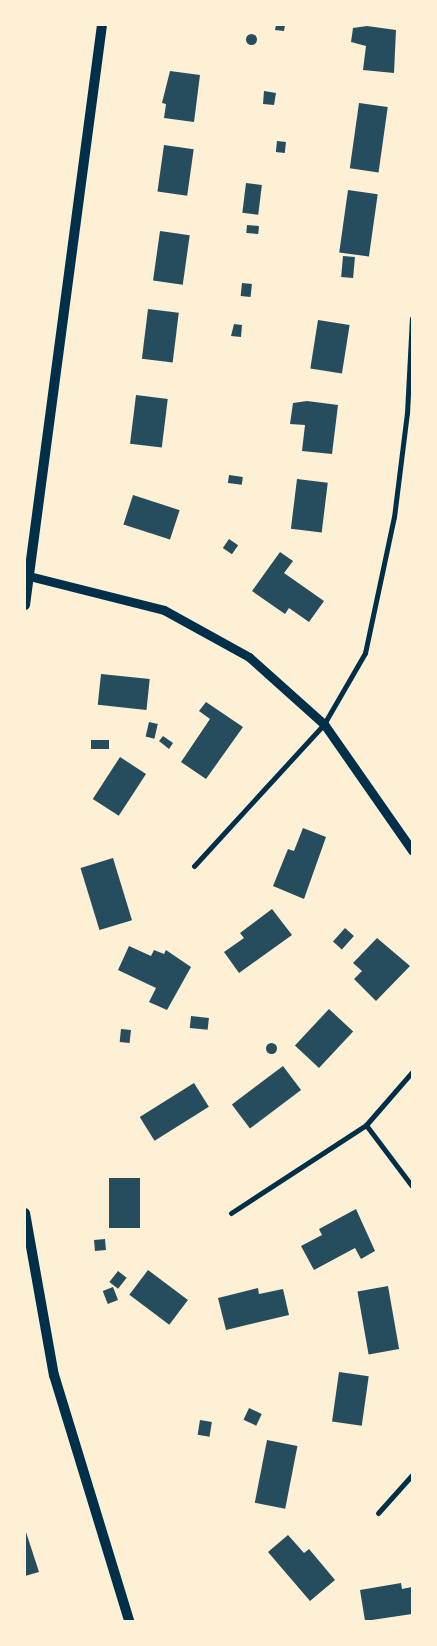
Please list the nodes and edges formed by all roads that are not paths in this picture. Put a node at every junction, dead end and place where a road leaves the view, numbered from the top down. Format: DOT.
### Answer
graph roads {
  1 [pos="102,25"];
  2 [pos="412,318"];
  3 [pos="410,413"];
  4 [pos="27,576"];
  5 [pos="25,605"];
  6 [pos="324,724"];
  7 [pos="412,850"];
  8 [pos="194,866"];
  9 [pos="412,1072"];
  10 [pos="366,1125"];
  11 [pos="412,1186"];
  12 [pos="25,1213"];
  13 [pos="231,1213"];
  14 [pos="412,1475"];
  15 [pos="378,1513"];
  16 [pos="129,1621"];
  1 -- 4 [label="main road"];
  2 -- 3 [label="street"];
  3 -- 6 [label="street"];
  4 -- 5 [label="main road"];
  4 -- 6 [label="street"];
  6 -- 7 [label="street"];
  6 -- 8 [label="street"];
  9 -- 10 [label="street"];
  10 -- 11 [label="street"];
  10 -- 13 [label="street"];
  12 -- 16 [label="main road"];
  14 -- 15 [label="street"];
}
